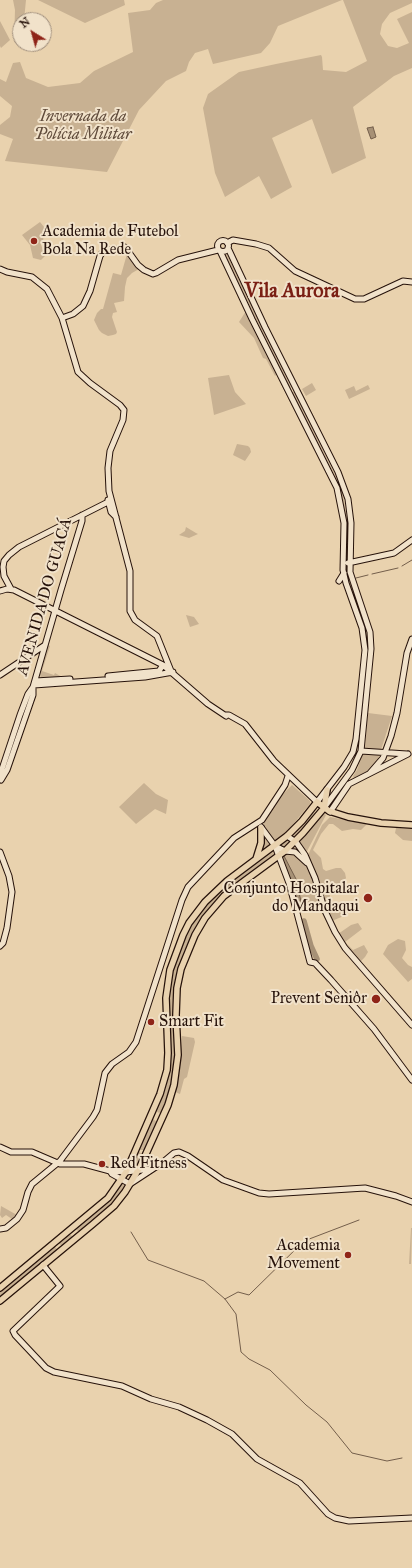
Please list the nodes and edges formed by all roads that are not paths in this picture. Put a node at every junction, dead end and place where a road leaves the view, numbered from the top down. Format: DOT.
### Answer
graph roads {
  1 [pos="227,246"];
  2 [pos="219,251"];
  3 [pos="0,269"];
  4 [pos="412,282"];
  5 [pos="62,318"];
  6 [pos="295,388"];
  7 [pos="288,392"];
  8 [pos="109,496"];
  9 [pos="82,515"];
  10 [pos="412,540"];
  11 [pos="350,562"];
  12 [pos="343,564"];
  13 [pos="344,573"];
  14 [pos="339,581"];
  15 [pos="11,589"];
  16 [pos="0,591"];
  17 [pos="359,598"];
  18 [pos="352,600"];
  19 [pos="55,610"];
  20 [pos="412,639"];
  21 [pos="45,645"];
  22 [pos="162,649"];
  23 [pos="163,665"];
  24 [pos="172,671"];
  25 [pos="159,673"];
  26 [pos="0,675"];
  27 [pos="34,684"];
  28 [pos="361,751"];
  29 [pos="385,752"];
  30 [pos="344,767"];
  31 [pos="352,770"];
  32 [pos="370,773"];
  33 [pos="288,776"];
  34 [pos="0,781"];
  35 [pos="294,781"];
  36 [pos="349,784"];
  37 [pos="285,785"];
  38 [pos="327,790"];
  39 [pos="334,796"];
  40 [pos="321,805"];
  41 [pos="330,812"];
  42 [pos="259,822"];
  43 [pos="412,825"];
  44 [pos="261,828"];
  45 [pos="287,836"];
  46 [pos="295,842"];
  47 [pos="274,846"];
  48 [pos="285,851"];
  49 [pos="0,852"];
  50 [pos="278,856"];
  51 [pos="254,861"];
  52 [pos="310,866"];
  53 [pos="0,946"];
  54 [pos="412,1024"];
  55 [pos="412,1080"];
  56 [pos="154,1108"];
  57 [pos="164,1113"];
  58 [pos="149,1120"];
  59 [pos="159,1123"];
  60 [pos="0,1147"];
  61 [pos="135,1152"];
  62 [pos="144,1158"];
  63 [pos="57,1163"];
  64 [pos="152,1169"];
  65 [pos="110,1171"];
  66 [pos="138,1171"];
  67 [pos="126,1172"];
  68 [pos="122,1179"];
  69 [pos="130,1184"];
  70 [pos="412,1202"];
  71 [pos="73,1227"];
  72 [pos="0,1229"];
  73 [pos="66,1233"];
  74 [pos="82,1234"];
  75 [pos="72,1242"];
  76 [pos="44,1265"];
  77 [pos="0,1288"];
  78 [pos="0,1301"];
  79 [pos="412,1518"];
  1 -- 2 [label="street"];
  1 -- 2 [label="street"];
  1 -- 4 [label="street"];
  1 -- 6 [label="street"];
  2 -- 5 [label="street"];
  2 -- 7 [label="street"];
  3 -- 5 [label="street"];
  5 -- 8 [label="street"];
  6 -- 7 [label="street"];
  6 -- 11 [label="street"];
  7 -- 12 [label="street"];
  8 -- 9 [label="street"];
  8 -- 22 [label="street"];
  9 -- 15 [label="street"];
  9 -- 19 [label="street, AVENIDA DO GUACÁ"];
  10 -- 11 [label="street"];
  11 -- 12 [label="street"];
  11 -- 17 [label="street"];
  12 -- 13 [label="street"];
  13 -- 14 [label="street"];
  13 -- 18 [label="street"];
  15 -- 16 [label="street"];
  15 -- 19 [label="street"];
  17 -- 18 [label="street"];
  17 -- 28 [label="street"];
  18 -- 30 [label="street"];
  19 -- 21 [label="street, AVENIDA DO GUACÁ"];
  19 -- 23 [label="street"];
  20 -- 29 [label="street"];
  21 -- 26 [label="street"];
  21 -- 27 [label="street, AVENIDA DO GUACÁ"];
  22 -- 23 [label="street"];
  22 -- 24 [label="street"];
  23 -- 24 [label="street"];
  23 -- 25 [label="street"];
  24 -- 25 [label="street"];
  24 -- 33 [label="street"];
  25 -- 27 [label="street"];
  27 -- 34 [label="street, AVENIDA DO GUACÁ"];
  28 -- 29 [label="street"];
  28 -- 30 [label="street"];
  28 -- 31 [label="street"];
  29 -- 32 [label="street"];
  29 -- 32 [label="street"];
  30 -- 38 [label="street"];
  31 -- 36 [label="street"];
  31 -- 39 [label="street"];
  32 -- 36 [label="street"];
  33 -- 35 [label="street"];
  33 -- 37 [label="street"];
  35 -- 37 [label="street"];
  35 -- 40 [label="street"];
  36 -- 39 [label="street"];
  36 -- 41 [label="street"];
  37 -- 42 [label="street"];
  38 -- 40 [label="street"];
  38 -- 40 [label="main road"];
  39 -- 40 [label="street"];
  40 -- 41 [label="main road"];
  40 -- 45 [label="main road"];
  40 -- 46 [label="main road"];
  41 -- 43 [label="main road"];
  42 -- 44 [label="street"];
  42 -- 63 [label="street"];
  44 -- 47 [label="street"];
  44 -- 51 [label="main road"];
  45 -- 46 [label="street"];
  45 -- 47 [label="main road"];
  46 -- 48 [label="main road"];
  46 -- 52 [label="street"];
  47 -- 48 [label="street"];
  47 -- 50 [label="street"];
  47 -- 51 [label="main road"];
  48 -- 50 [label="main road"];
  48 -- 52 [label="street"];
  49 -- 53 [label="street"];
  50 -- 55 [label="street"];
  50 -- 57 [label="main road"];
  51 -- 56 [label="main road"];
  52 -- 54 [label="street"];
  56 -- 57 [label="main road"];
  56 -- 58 [label="main road"];
  57 -- 59 [label="main road"];
  58 -- 59 [label="main road"];
  58 -- 61 [label="main road"];
  59 -- 62 [label="main road"];
  60 -- 63 [label="street"];
  61 -- 62 [label="main road"];
  61 -- 67 [label="main road"];
  62 -- 66 [label="main road"];
  63 -- 65 [label="street"];
  63 -- 72 [label="street"];
  64 -- 66 [label="street"];
  64 -- 69 [label="street"];
  64 -- 70 [label="street"];
  65 -- 67 [label="street"];
  65 -- 68 [label="street"];
  66 -- 67 [label="street"];
  66 -- 69 [label="main road"];
  67 -- 68 [label="main road"];
  68 -- 69 [label="street"];
  68 -- 71 [label="main road"];
  69 -- 74 [label="main road"];
  71 -- 73 [label="main road"];
  71 -- 74 [label="main road"];
  73 -- 75 [label="main road"];
  73 -- 77 [label="main road"];
  74 -- 75 [label="main road"];
  75 -- 76 [label="main road"];
  76 -- 78 [label="main road"];
  76 -- 79 [label="street"];
}
